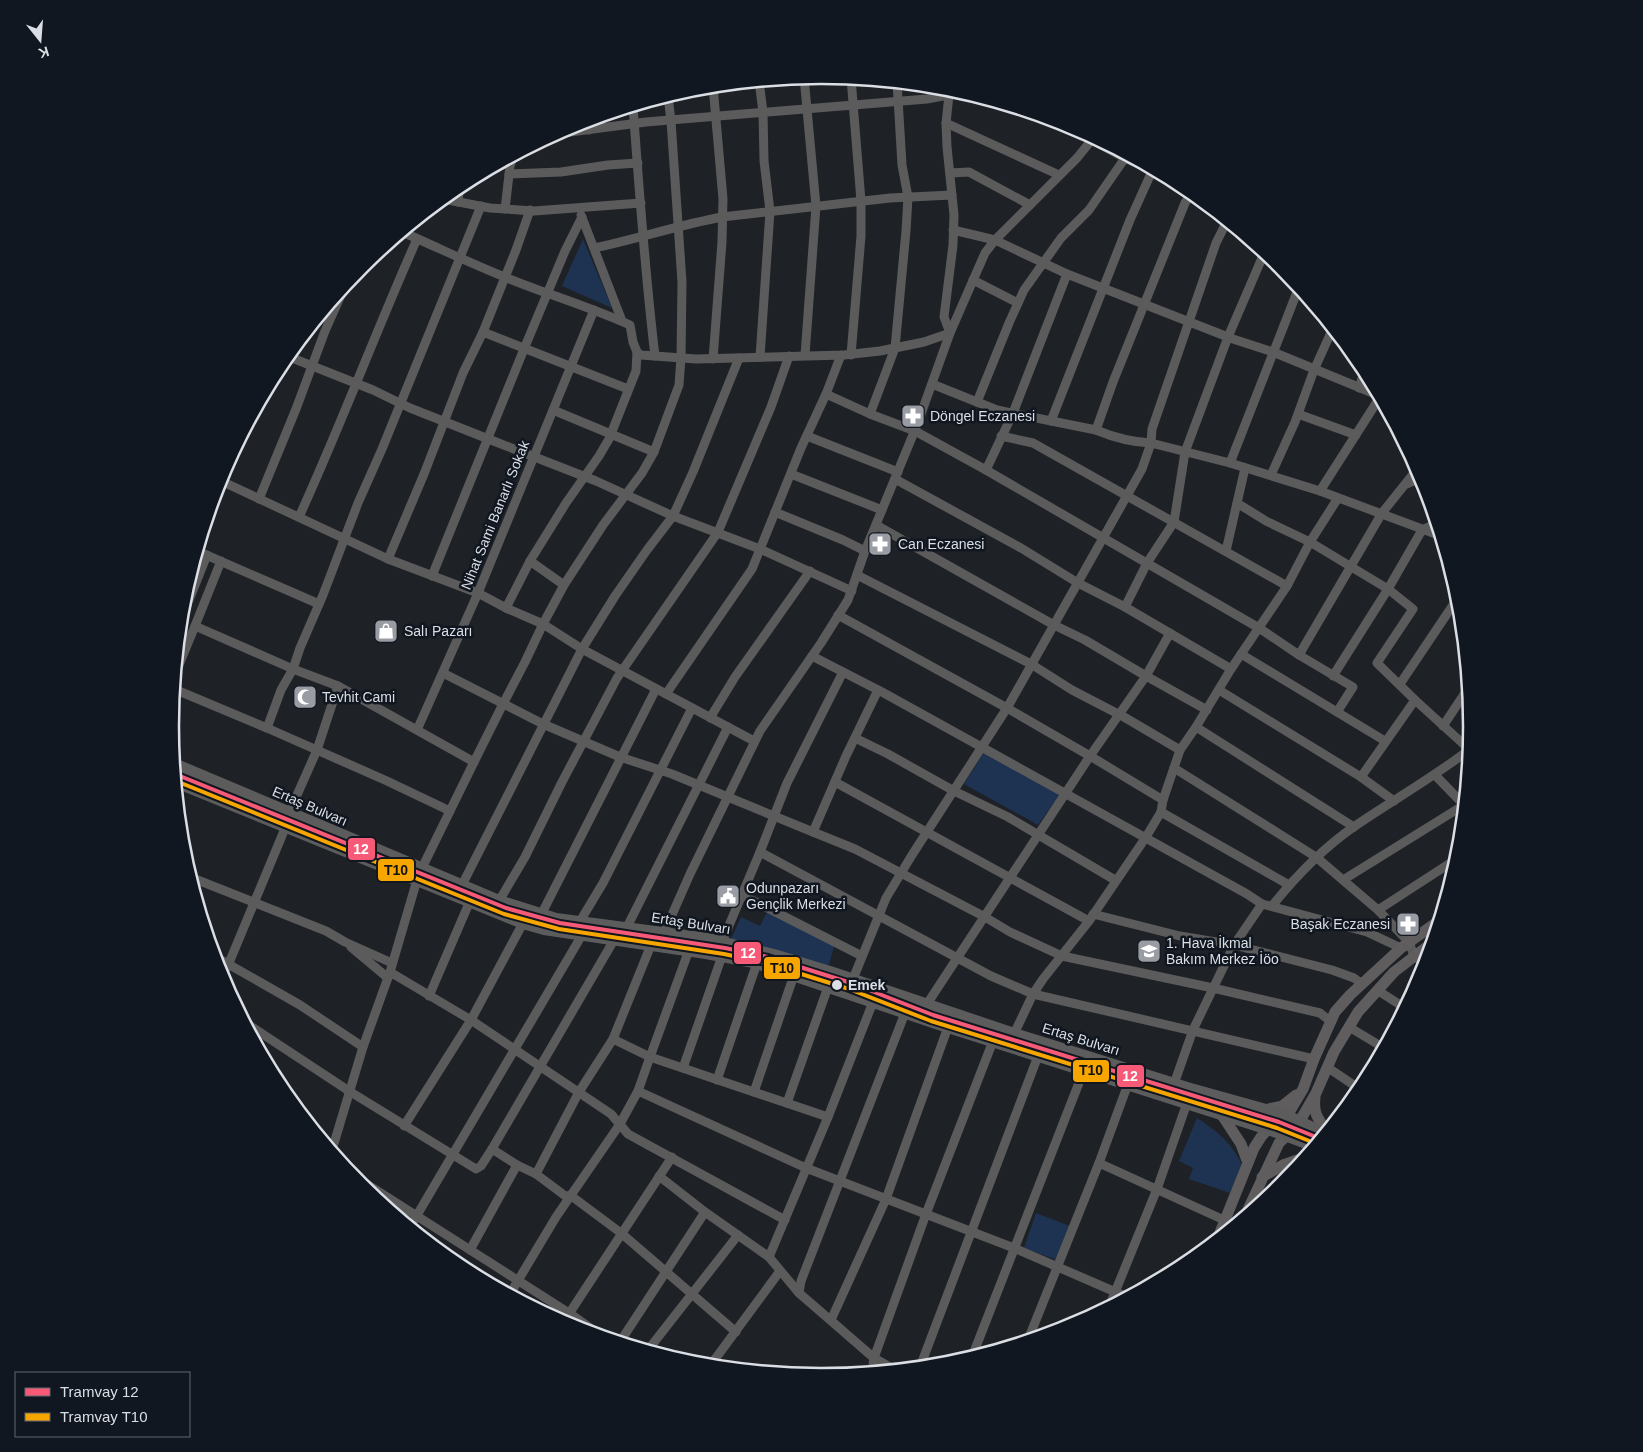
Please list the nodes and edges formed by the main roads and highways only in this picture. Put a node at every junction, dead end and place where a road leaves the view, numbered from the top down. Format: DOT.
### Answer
graph roads {
  1 [pos="181,767"];
  2 [pos="183,785"];
  3 [pos="1432,926"];
  4 [pos="581,929"];
  5 [pos="1424,949"];
  6 [pos="1303,1089"];
  7 [pos="1316,1093"];
  8 [pos="1264,1110"];
  9 [pos="1222,1115"];
  10 [pos="1287,1116"];
  11 [pos="1300,1122"];
  12 [pos="1323,1127"];
  13 [pos="1268,1129"];
  14 [pos="1320,1130"];
  15 [pos="1286,1136"];
  16 [pos="1308,1144"];
  17 [pos="1293,1162"];
  18 [pos="1248,1163"];
  19 [pos="1262,1178"];
  20 [pos="1250,1204"];
  21 [pos="1221,1229"];
  1 -- 4 [label="main road, Ertaş Bulvarı"];
  2 -- 4 [label="main road, Ertaş Bulvarı"];
  3 -- 6 [label="main road"];
  4 -- 8 [label="main road, Ertaş Bulvarı"];
  4 -- 9 [label="main road, Ertaş Bulvarı"];
  5 -- 7 [label="main road"];
  6 -- 8 [label="main road"];
  6 -- 10 [label="main road"];
  7 -- 11 [label="main road"];
  7 -- 12 [label="main road"];
  8 -- 10 [label="main road, Ertaş Bulvarı"];
  9 -- 13 [label="main road, Ertaş Bulvarı"];
  9 -- 18 [label="main road"];
  10 -- 11 [label="main road, Ertaş Bulvarı"];
  10 -- 13 [label="main road"];
  11 -- 14 [label="main road, Ertaş Bulvarı"];
  11 -- 15 [label="main road"];
  13 -- 15 [label="main road, Ertaş Bulvarı"];
  13 -- 18 [label="main road"];
  15 -- 16 [label="main road, Ertaş Bulvarı"];
  15 -- 19 [label="main road"];
  17 -- 19 [label="main road"];
  18 -- 21 [label="main road"];
  19 -- 20 [label="main road"];
}
